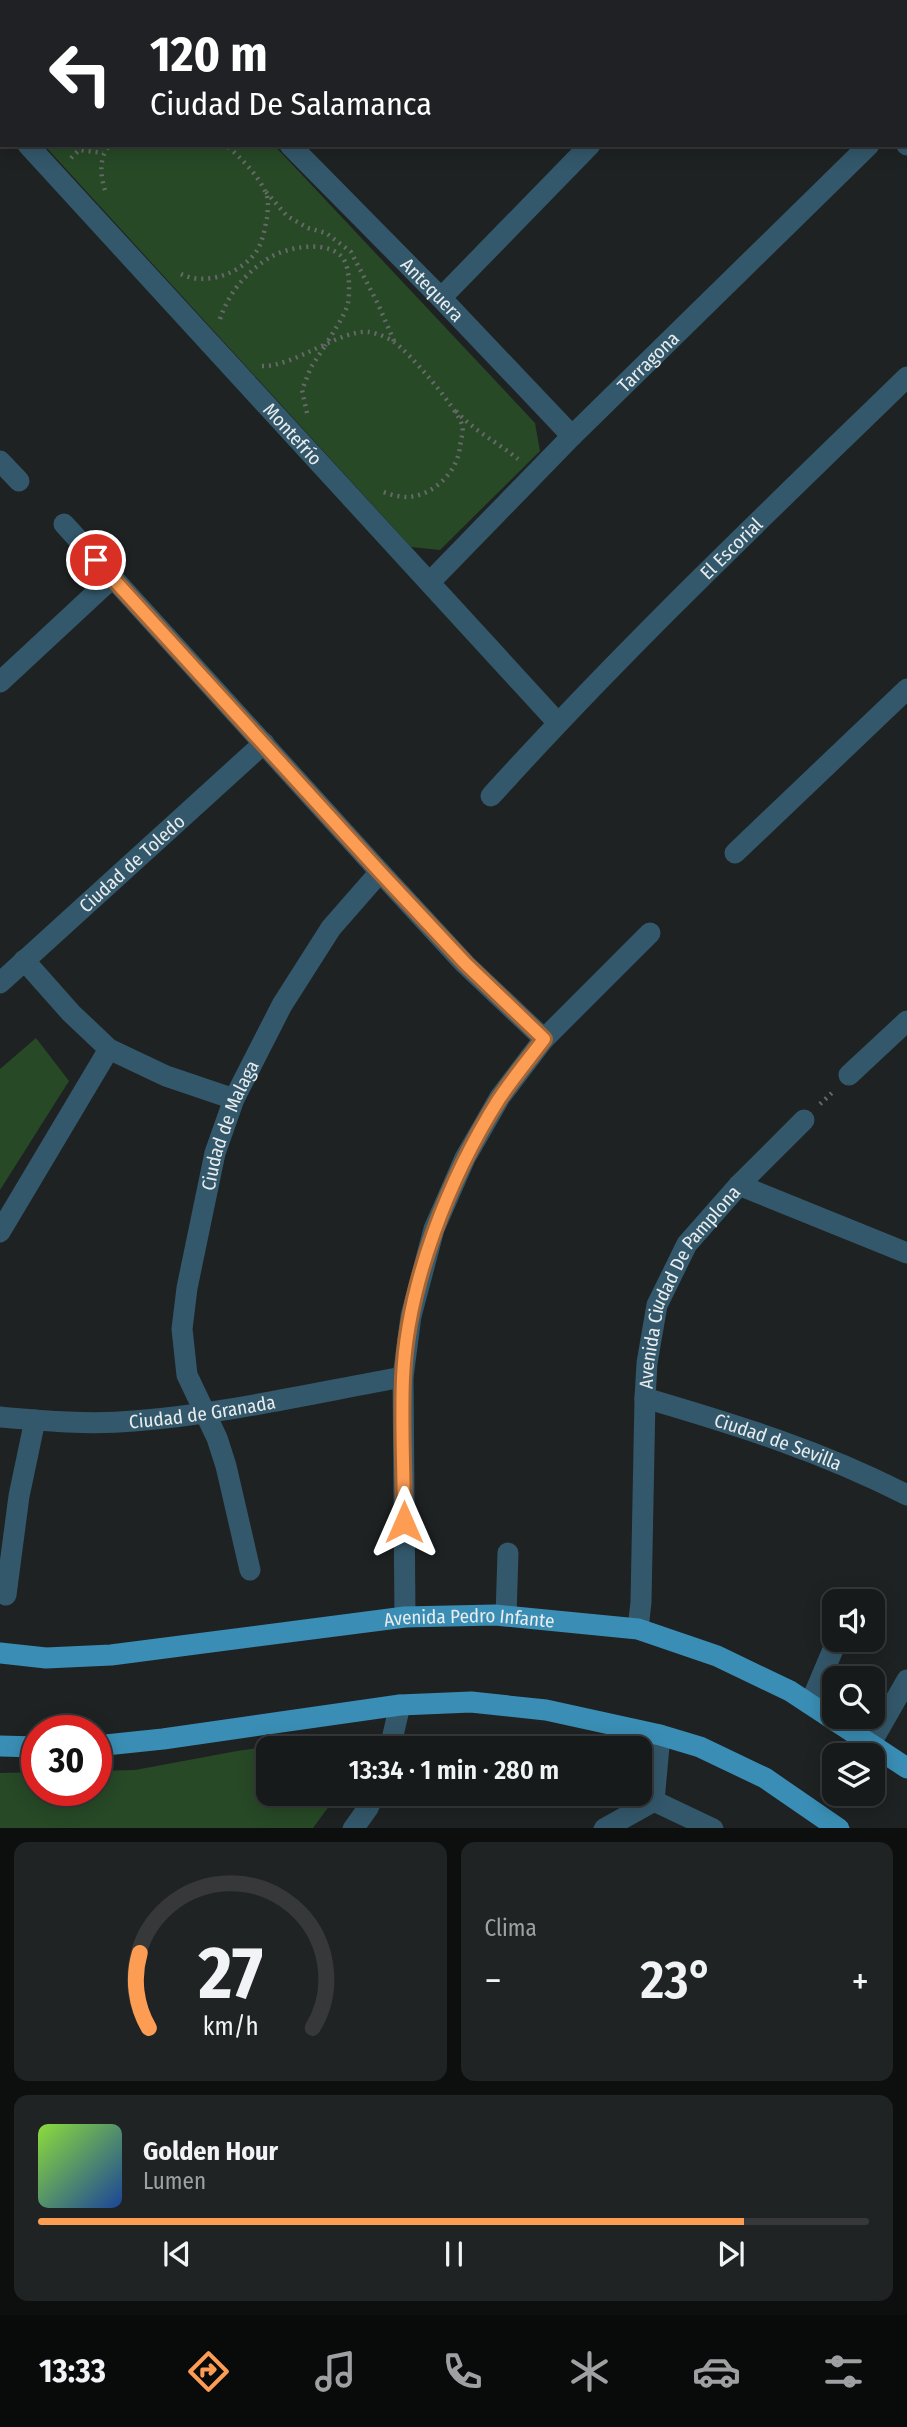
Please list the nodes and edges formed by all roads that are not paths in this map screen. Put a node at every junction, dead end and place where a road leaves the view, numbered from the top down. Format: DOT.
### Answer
graph roads {
  1 [pos="30,147"];
  2 [pos="292,147"];
  3 [pos="588,147"];
  4 [pos="867,147"];
  5 [pos="440,298"];
  6 [pos="907,377"];
  7 [pos="572,436"];
  8 [pos="0,461"];
  9 [pos="19,481"];
  10 [pos="64,524"];
  11 [pos="112,578"];
  12 [pos="430,582"];
  13 [pos="0,682"];
  14 [pos="907,689"];
  15 [pos="558,723"];
  16 [pos="264,743"];
  17 [pos="491,796"];
  18 [pos="735,853"];
  19 [pos="380,872"];
  20 [pos="650,933"];
  21 [pos="24,960"];
  22 [pos="0,983"];
  23 [pos="907,1021"];
  24 [pos="544,1039"];
  25 [pos="109,1049"];
  26 [pos="849,1075"];
  27 [pos="234,1099"];
  28 [pos="804,1120"];
  29 [pos="739,1185"];
  30 [pos="0,1232"];
  31 [pos="907,1253"];
  32 [pos="403,1377"];
  33 [pos="645,1398"];
  34 [pos="206,1413"];
  35 [pos="0,1417"];
  36 [pos="35,1420"];
  37 [pos="907,1495"];
  38 [pos="508,1553"];
  39 [pos="250,1570"];
  40 [pos="6,1595"];
  41 [pos="506,1616"];
  42 [pos="405,1617"];
  43 [pos="639,1629"];
  44 [pos="832,1652"];
  45 [pos="0,1653"];
  46 [pos="907,1680"];
  47 [pos="810,1703"];
  48 [pos="400,1705"];
  49 [pos="660,1735"];
  50 [pos="393,1736"];
  51 [pos="871,1742"];
  52 [pos="112,1744"];
  53 [pos="0,1746"];
  54 [pos="21,1747"];
  55 [pos="907,1768"];
  56 [pos="654,1801"];
  57 [pos="369,1806"];
  58 [pos="354,1828"];
  59 [pos="606,1828"];
  60 [pos="711,1828"];
  61 [pos="838,1828"];
  1 -- 12 [label="street, Montefrío"];
  2 -- 5 [label="street, Antequera"];
  3 -- 5 [label="street"];
  4 -- 7 [label="street, Tarragona"];
  5 -- 7 [label="street, Antequera"];
  6 -- 15 [label="street, El Escorial"];
  7 -- 12 [label="street, Tarragona"];
  8 -- 9 [label="street"];
  10 -- 11 [label="street"];
  11 -- 13 [label="street"];
  11 -- 16 [label="street"];
  12 -- 15 [label="street, Montefrío"];
  14 -- 18 [label="street"];
  15 -- 17 [label="street, El Escorial"];
  16 -- 19 [label="street"];
  16 -- 21 [label="street, Ciudad de Toledo"];
  19 -- 24 [label="street"];
  19 -- 27 [label="street, Ciudad de Malaga"];
  20 -- 24 [label="street"];
  21 -- 22 [label="street, Ciudad de Toledo"];
  21 -- 25 [label="street"];
  23 -- 26 [label="street"];
  24 -- 32 [label="street"];
  25 -- 27 [label="street"];
  25 -- 30 [label="street"];
  27 -- 34 [label="street, Ciudad de Malaga"];
  28 -- 29 [label="street, Avenida Ciudad De Pamplona"];
  29 -- 31 [label="street"];
  29 -- 33 [label="street, Avenida Ciudad De Pamplona"];
  32 -- 34 [label="street, Ciudad de Granada"];
  32 -- 42 [label="street"];
  33 -- 37 [label="street, Ciudad de Sevilla"];
  33 -- 43 [label="street, Avenida Ciudad De Pamplona"];
  34 -- 36 [label="street, Ciudad de Granada"];
  34 -- 39 [label="street, Ciudad de Malaga"];
  35 -- 36 [label="street, Ciudad de Granada"];
  36 -- 40 [label="street"];
  38 -- 41 [label="street"];
  41 -- 42 [label="main road, Avenida Pedro Infante"];
  41 -- 43 [label="main road, Avenida Pedro Infante"];
  42 -- 45 [label="main road, Avenida Pedro Infante"];
  43 -- 47 [label="main road, Avenida Pedro Infante"];
  44 -- 47 [label="street"];
  46 -- 51 [label="street"];
  47 -- 51 [label="main road, Avenida Pedro Infante"];
  48 -- 49 [label="main road"];
  48 -- 50 [label="street"];
  48 -- 52 [label="main road"];
  49 -- 56 [label="street"];
  49 -- 61 [label="main road"];
  51 -- 55 [label="main road, Avenida Pedro Infante"];
  53 -- 54 [label="main road"];
  56 -- 59 [label="street"];
  56 -- 60 [label="street"];
  57 -- 58 [label="street"];
}
